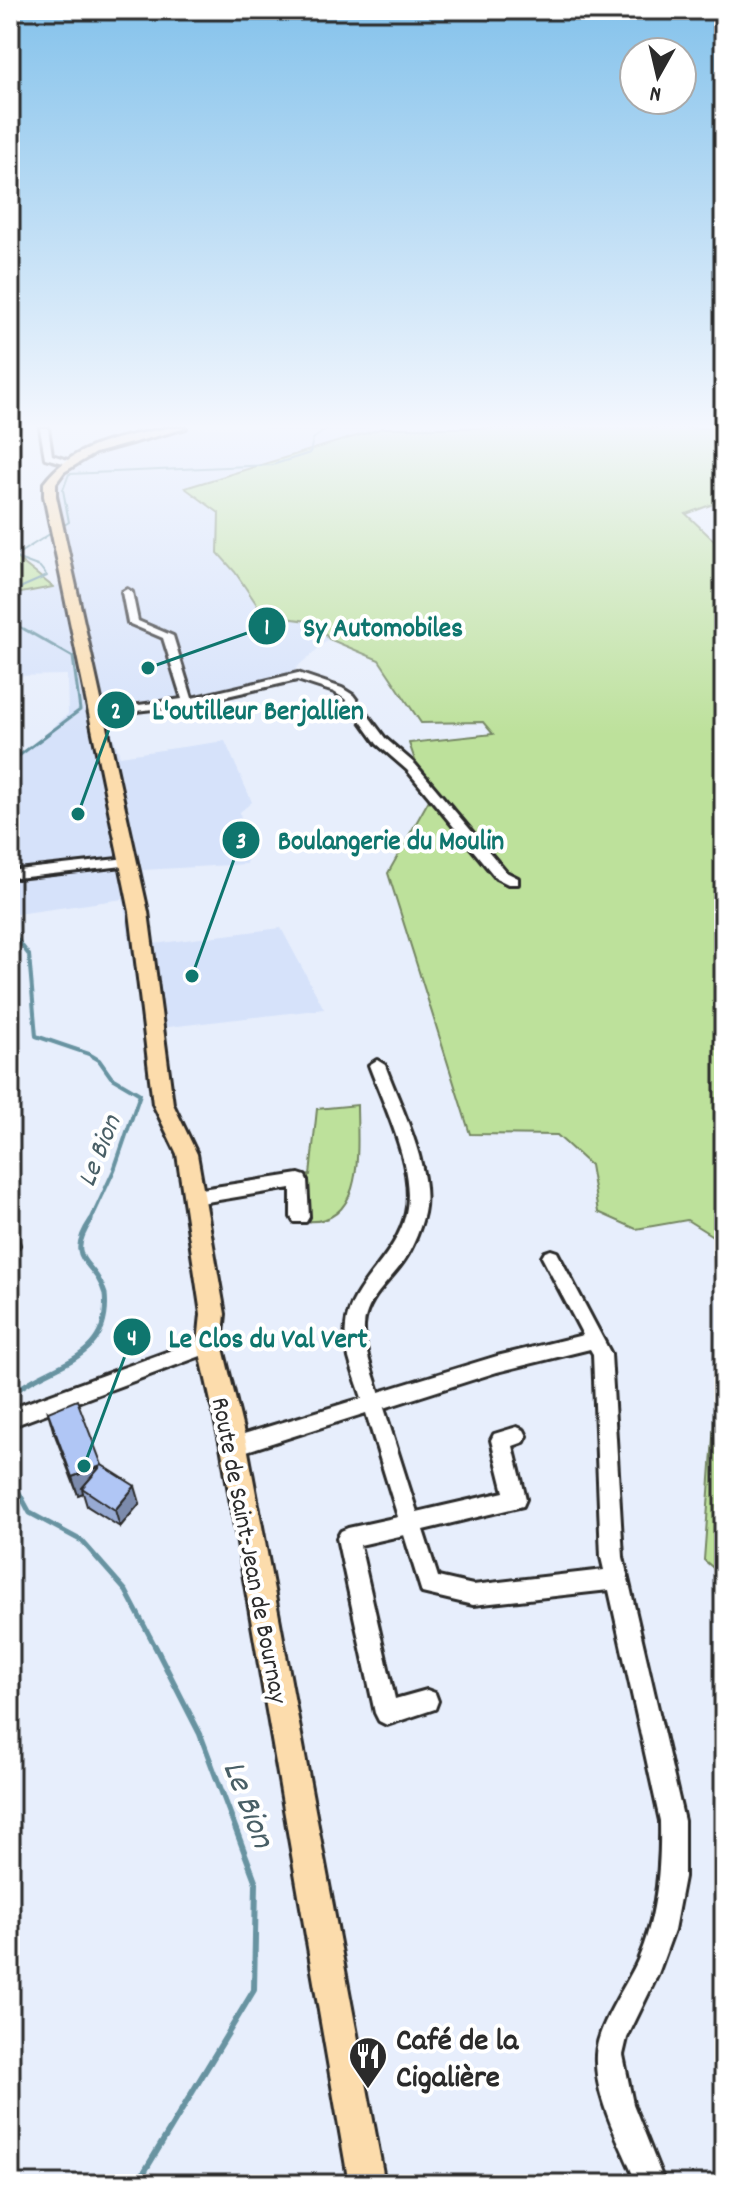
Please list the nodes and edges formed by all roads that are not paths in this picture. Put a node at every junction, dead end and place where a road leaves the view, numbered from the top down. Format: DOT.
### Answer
graph roads {
  1 [pos="59,530"];
  2 [pos="127,592"];
  3 [pos="188,702"];
  4 [pos="96,714"];
  5 [pos="127,862"];
  6 [pos="17,874"];
  7 [pos="513,881"];
  8 [pos="377,1065"];
  9 [pos="195,1197"];
  10 [pos="300,1217"];
  11 [pos="551,1257"];
  12 [pos="596,1340"];
  13 [pos="210,1344"];
  14 [pos="372,1403"];
  15 [pos="10,1418"];
  16 [pos="517,1436"];
  17 [pos="234,1446"];
  18 [pos="411,1523"];
  19 [pos="617,1579"];
  20 [pos="427,1701"];
  21 [pos="367,2184"];
  22 [pos="651,2184"];
  1 -- 4 [label="main road, Route de Saint-Jean de Bournay"];
  2 -- 3 [label="street"];
  3 -- 4 [label="street"];
  3 -- 7 [label="street"];
  4 -- 5 [label="main road, Route de Saint-Jean de Bournay"];
  5 -- 6 [label="street"];
  5 -- 9 [label="main road, Route de Saint-Jean de Bournay"];
  8 -- 14 [label="street"];
  9 -- 10 [label="street"];
  9 -- 13 [label="main road, Route de Saint-Jean de Bournay"];
  11 -- 12 [label="street"];
  12 -- 14 [label="street"];
  12 -- 19 [label="street"];
  13 -- 15 [label="street"];
  13 -- 17 [label="main road, Route de Saint-Jean de Bournay"];
  14 -- 17 [label="street"];
  14 -- 18 [label="street"];
  16 -- 18 [label="street"];
  17 -- 21 [label="main road, Route de Saint-Jean de Bournay"];
  18 -- 19 [label="street"];
  18 -- 20 [label="street"];
  19 -- 22 [label="street"];
}
